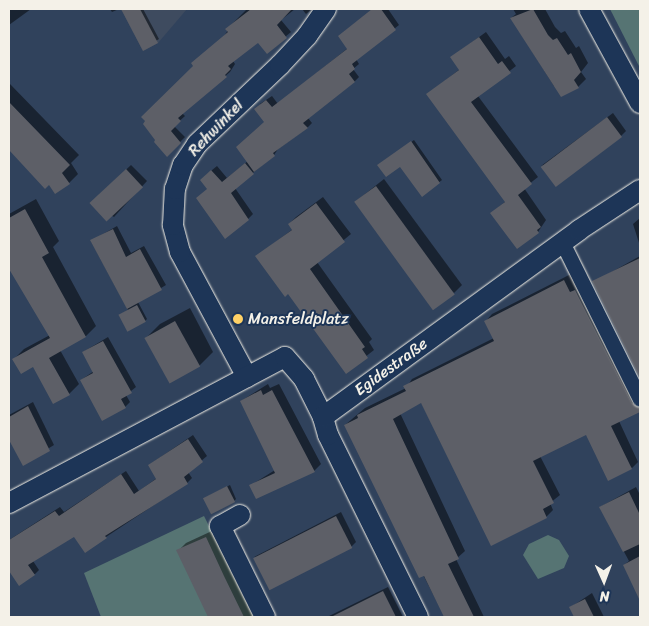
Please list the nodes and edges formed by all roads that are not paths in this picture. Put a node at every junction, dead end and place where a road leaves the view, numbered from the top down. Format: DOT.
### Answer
graph roads {
  1 [pos="326,9"];
  2 [pos="589,9"];
  3 [pos="640,103"];
  4 [pos="640,190"];
  5 [pos="562,242"];
  6 [pos="247,378"];
  7 [pos="640,399"];
  8 [pos="323,417"];
  9 [pos="9,503"];
  10 [pos="240,515"];
  11 [pos="265,617"];
  12 [pos="418,617"];
  1 -- 6 [label="street, Rehwinkel"];
  2 -- 3 [label="street"];
  4 -- 5 [label="street, Egidestraße"];
  5 -- 7 [label="street"];
  5 -- 8 [label="street, Egidestraße"];
  6 -- 8 [label="street"];
  6 -- 9 [label="street"];
  8 -- 12 [label="street"];
  10 -- 11 [label="street"];
}
